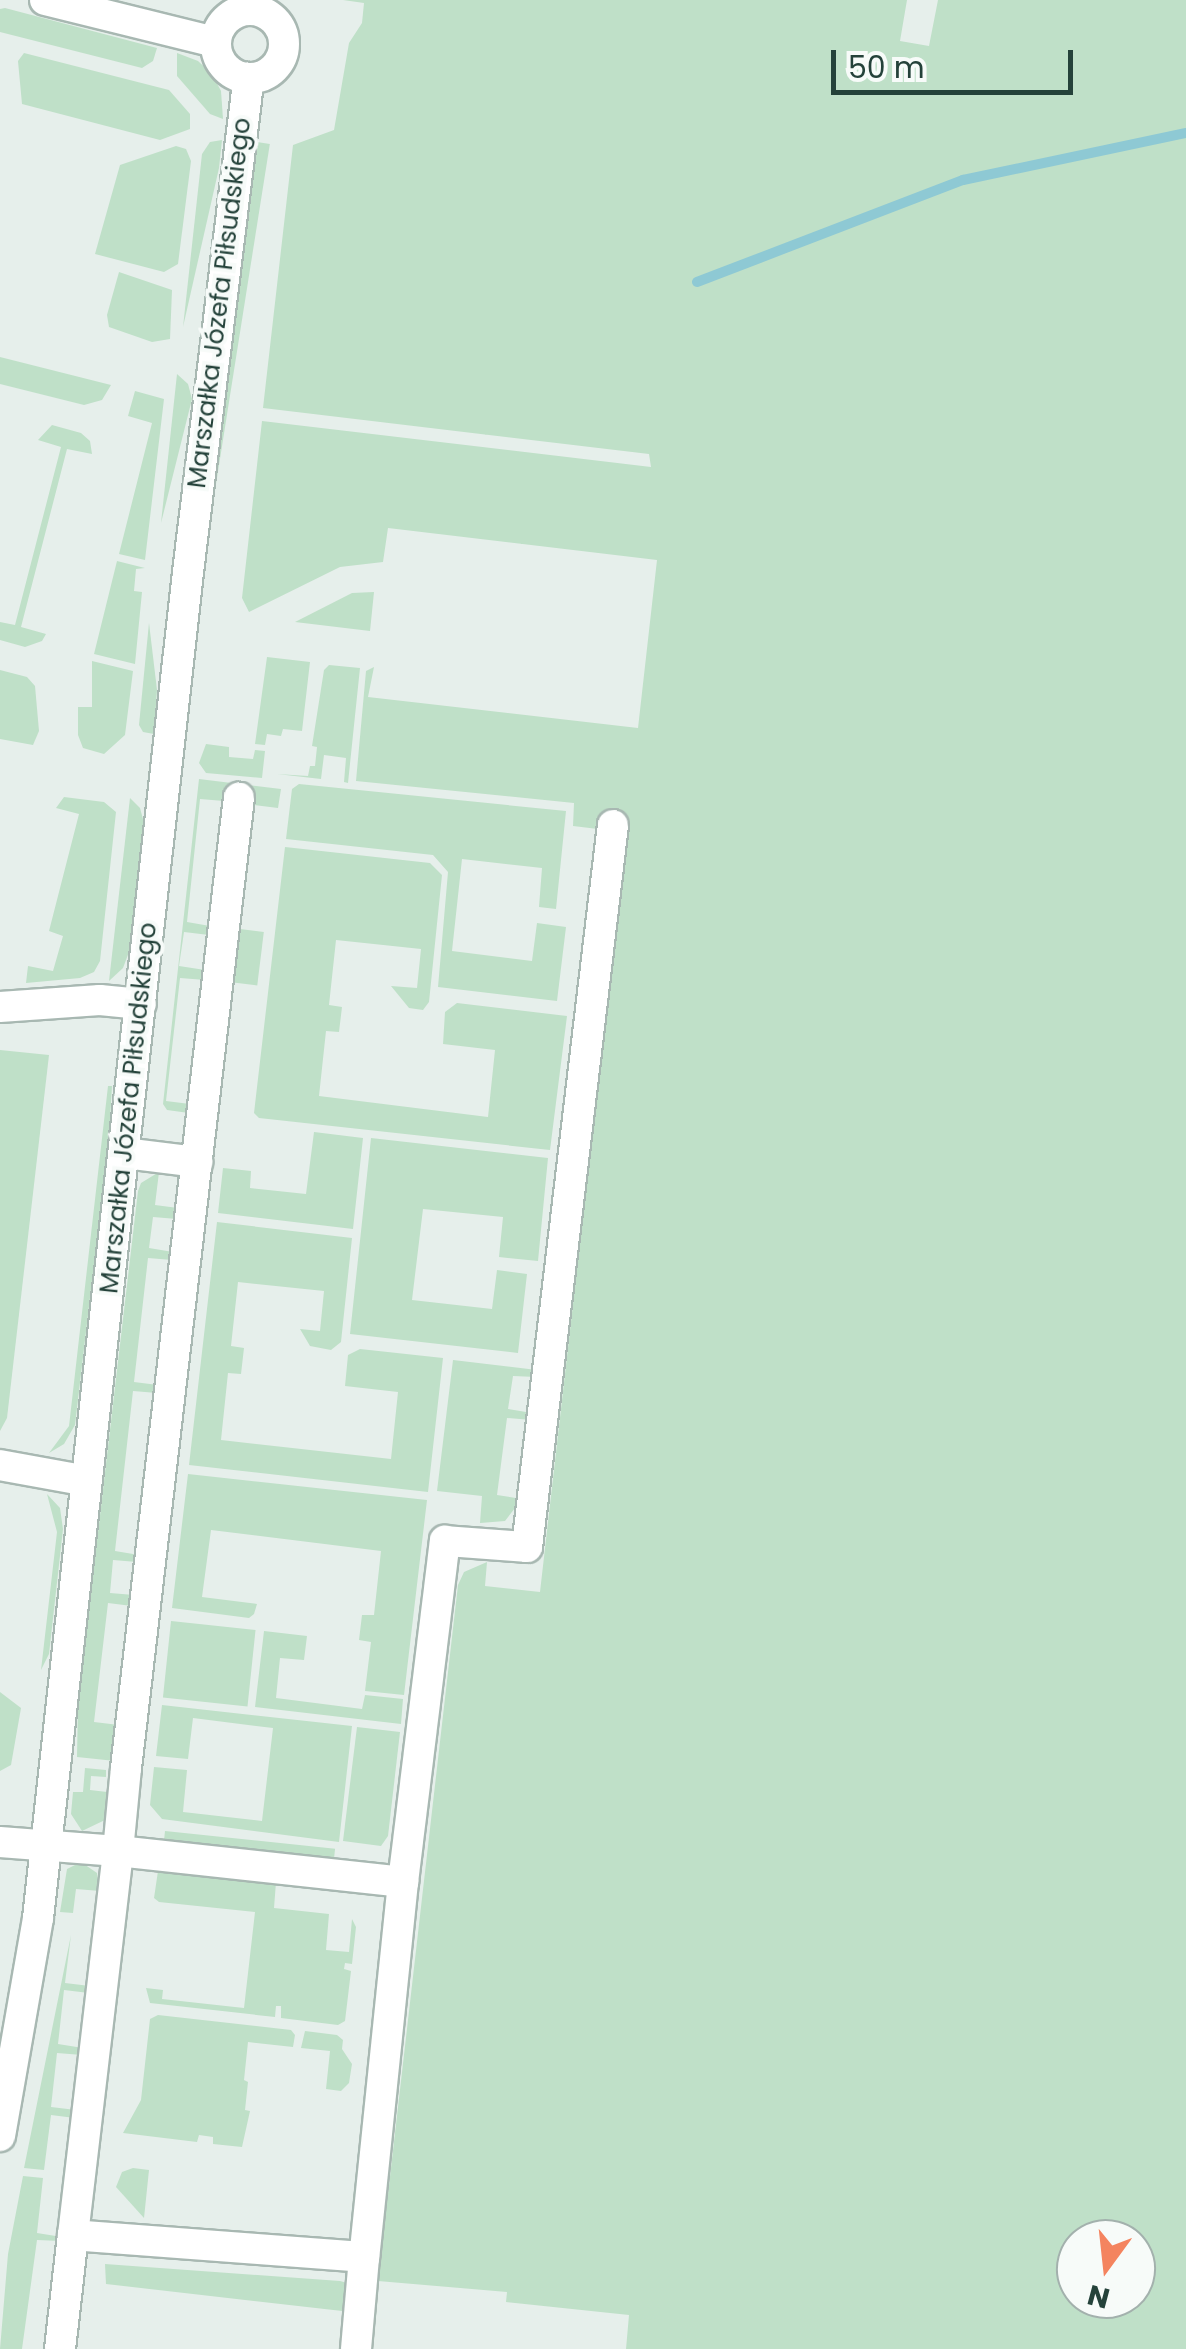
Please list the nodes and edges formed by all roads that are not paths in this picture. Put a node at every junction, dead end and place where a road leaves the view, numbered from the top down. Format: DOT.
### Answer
graph roads {
  1 [pos="45,0"];
  2 [pos="259,6"];
  3 [pos="215,42"];
  4 [pos="249,78"];
  5 [pos="239,798"];
  6 [pos="613,825"];
  7 [pos="141,1004"];
  8 [pos="0,1007"];
  9 [pos="124,1154"];
  10 [pos="197,1162"];
  11 [pos="0,1465"];
  12 [pos="87,1482"];
  13 [pos="0,1842"];
  14 [pos="46,1848"];
  15 [pos="118,1851"];
  16 [pos="403,1882"];
  17 [pos="0,2136"];
  18 [pos="73,2235"];
  19 [pos="364,2257"];
  20 [pos="60,2349"];
  21 [pos="356,2349"];
  1 -- 3 [label="street"];
  2 -- 3 [label="street"];
  2 -- 4 [label="street"];
  3 -- 4 [label="street"];
  4 -- 7 [label="street, Marszałka Józefa Piłsudskiego"];
  5 -- 10 [label="street"];
  6 -- 16 [label="street"];
  7 -- 8 [label="street"];
  7 -- 9 [label="street, Marszałka Józefa Piłsudskiego"];
  9 -- 10 [label="street"];
  9 -- 12 [label="street, Marszałka Józefa Piłsudskiego"];
  10 -- 15 [label="street"];
  11 -- 12 [label="street"];
  12 -- 14 [label="street, Marszałka Józefa Piłsudskiego"];
  13 -- 14 [label="street"];
  14 -- 15 [label="street"];
  14 -- 17 [label="street, Marszałka Józefa Piłsudskiego"];
  15 -- 16 [label="street"];
  15 -- 18 [label="street"];
  16 -- 19 [label="street"];
  18 -- 19 [label="street"];
  18 -- 20 [label="street"];
  19 -- 21 [label="street"];
}
